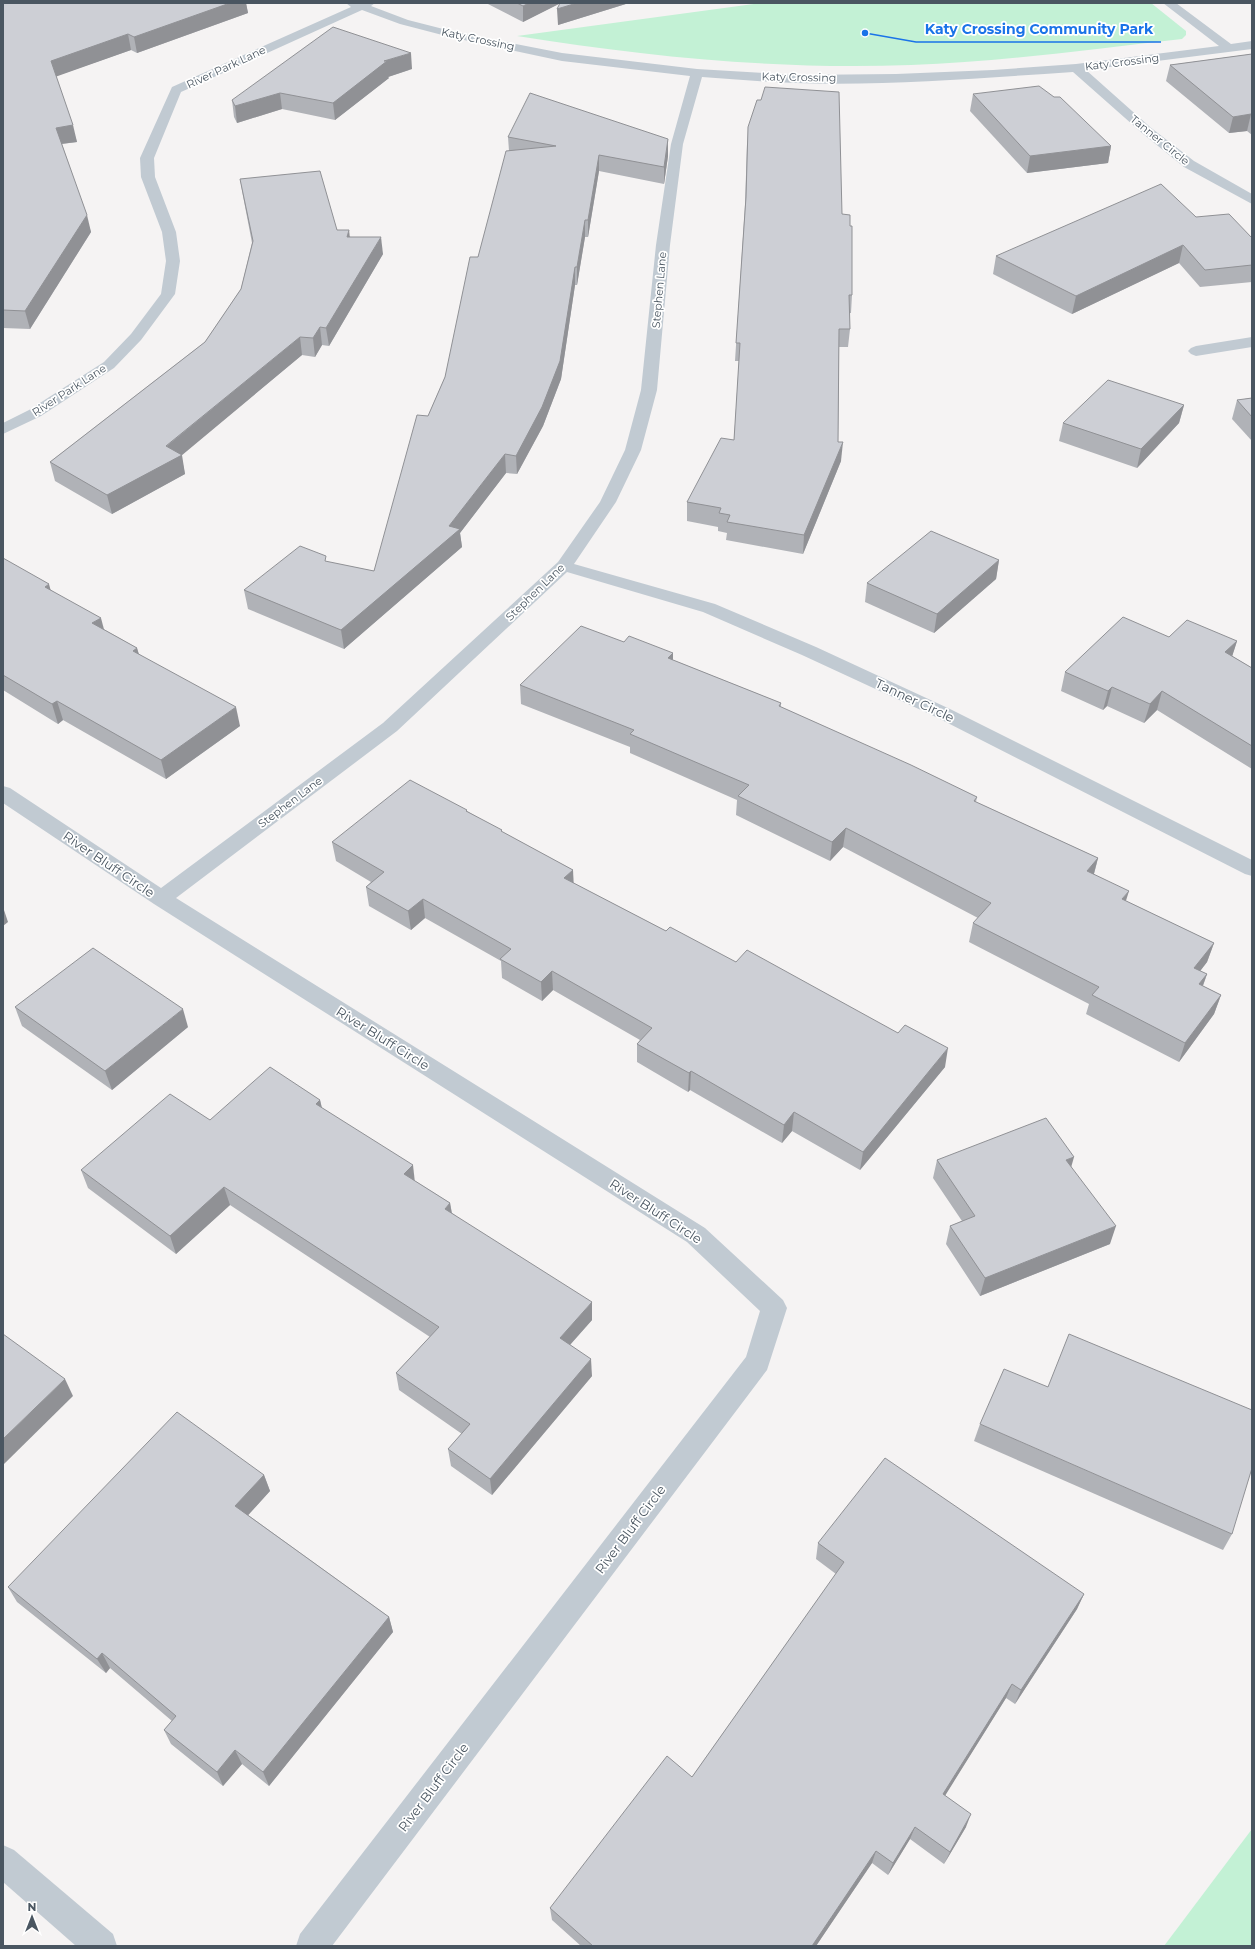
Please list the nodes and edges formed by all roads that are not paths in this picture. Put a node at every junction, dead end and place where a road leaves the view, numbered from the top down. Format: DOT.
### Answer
graph roads {
  1 [pos="1169,3"];
  2 [pos="361,4"];
  3 [pos="1252,45"];
  4 [pos="1228,48"];
  5 [pos="1076,68"];
  6 [pos="697,73"];
  7 [pos="1252,200"];
  8 [pos="1252,342"];
  9 [pos="1196,351"];
  10 [pos="3,429"];
  11 [pos="564,566"];
  12 [pos="3,793"];
  13 [pos="1252,869"];
  14 [pos="161,900"];
  15 [pos="3,1861"];
  16 [pos="100,1946"];
  17 [pos="312,1946"];
  1 -- 4 [label="street"];
  2 -- 6 [label="street, Katy Crossing"];
  2 -- 10 [label="street, River Park Lane"];
  3 -- 4 [label="street, Katy Crossing"];
  4 -- 5 [label="street, Katy Crossing"];
  5 -- 6 [label="street, Katy Crossing"];
  5 -- 7 [label="street, Tanner Circle"];
  6 -- 11 [label="street, Stephen Lane"];
  8 -- 9 [label="street"];
  11 -- 13 [label="street, Tanner Circle"];
  11 -- 14 [label="street, Stephen Lane"];
  12 -- 14 [label="street, River Bluff Circle"];
  14 -- 17 [label="street, River Bluff Circle"];
  15 -- 16 [label="street"];
}
